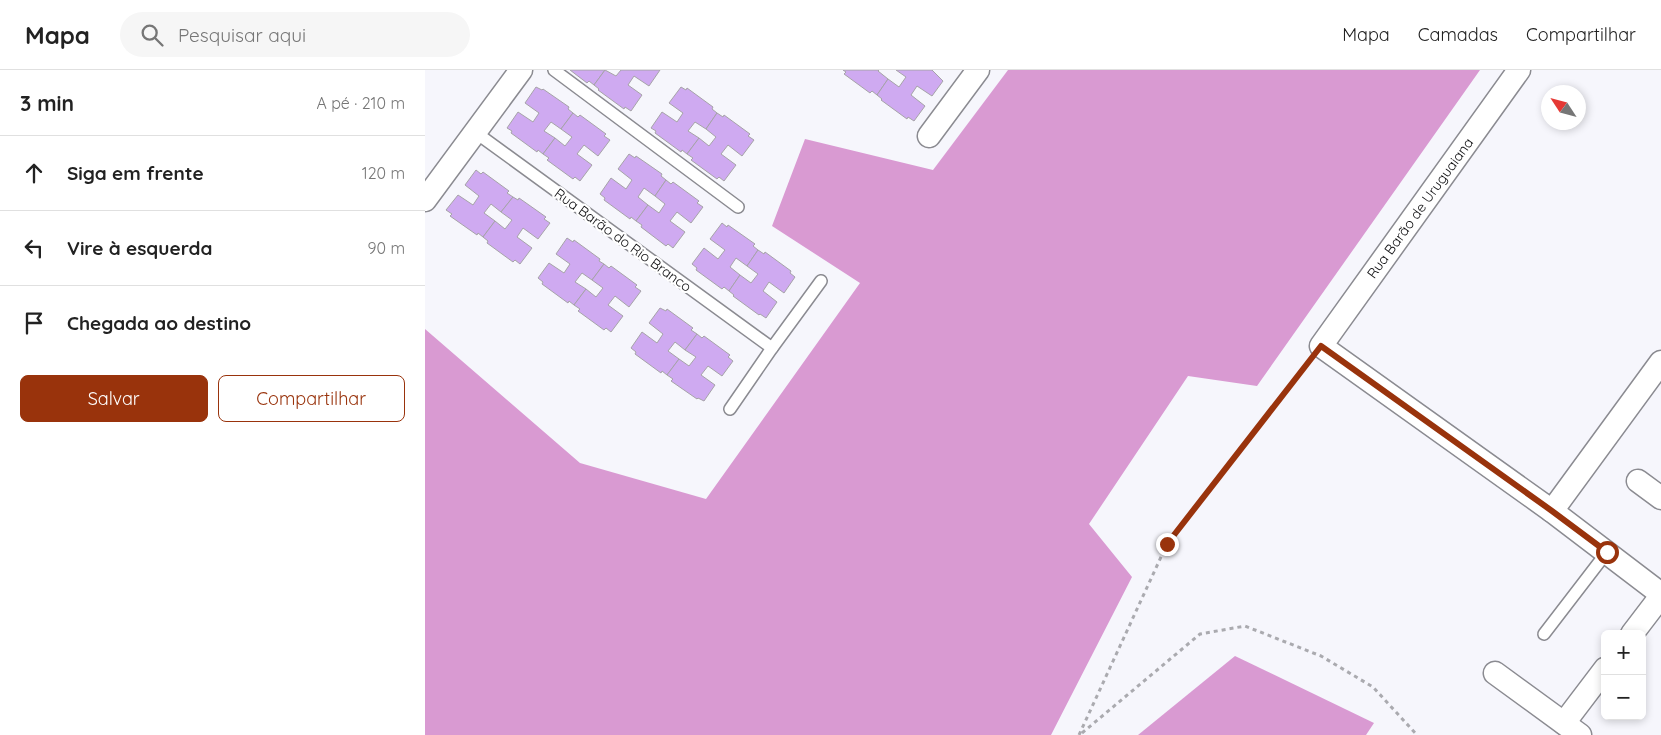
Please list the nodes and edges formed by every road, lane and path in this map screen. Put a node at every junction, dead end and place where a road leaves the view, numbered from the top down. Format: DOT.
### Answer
graph roads {
  1 [pos="521,70"];
  2 [pos="554,70"];
  3 [pos="1519,70"];
  4 [pos="974,71"];
  5 [pos="475,132"];
  6 [pos="929,136"];
  7 [pos="425,200"];
  8 [pos="738,207"];
  9 [pos="821,281"];
  10 [pos="1321,346"];
  11 [pos="772,348"];
  12 [pos="1661,362"];
  13 [pos="730,409"];
  14 [pos="1638,481"];
  15 [pos="1661,498"];
  16 [pos="1552,511"];
  17 [pos="1607,552"];
  18 [pos="1661,595"];
  19 [pos="1635,630"];
  20 [pos="1544,634"];
  21 [pos="1495,673"];
  22 [pos="1602,675"];
  23 [pos="1572,729"];
  24 [pos="1079,735"];
  25 [pos="1417,735"];
  1 -- 5 [label="street"];
  2 -- 8 [label="lane"];
  3 -- 10 [label="street, Rua Barão de Uruguaiana"];
  4 -- 6 [label="street"];
  5 -- 7 [label="street"];
  5 -- 11 [label="lane, Rua Barão do Rio Branco"];
  9 -- 11 [label="lane"];
  10 -- 16 [label="street"];
  10 -- 24 [label="path"];
  11 -- 13 [label="lane"];
  12 -- 16 [label="street"];
  14 -- 15 [label="street"];
  16 -- 17 [label="street"];
  17 -- 18 [label="street"];
  17 -- 20 [label="lane"];
  18 -- 19 [label="street"];
  21 -- 23 [label="street"];
  22 -- 23 [label="street"];
  24 -- 25 [label="path"];
}
